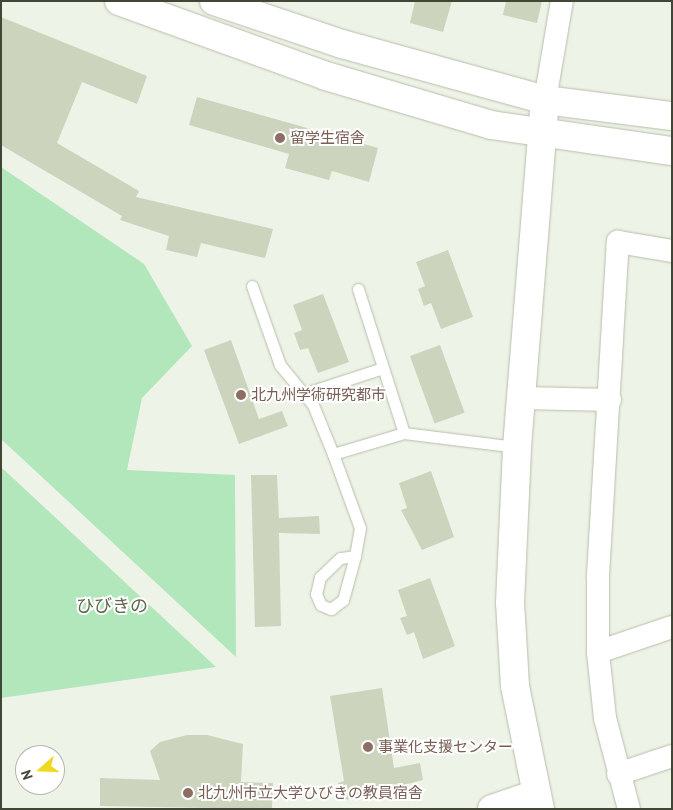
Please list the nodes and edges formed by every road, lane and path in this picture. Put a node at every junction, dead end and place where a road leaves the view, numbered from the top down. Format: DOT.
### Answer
graph roads {
  1 [pos="119,1"];
  2 [pos="214,1"];
  3 [pos="562,1"];
  4 [pos="545,100"];
  5 [pos="672,116"];
  6 [pos="542,133"];
  7 [pos="672,151"];
  8 [pos="672,251"];
  9 [pos="252,286"];
  10 [pos="358,289"];
  11 [pos="383,368"];
  12 [pos="304,394"];
  13 [pos="524,398"];
  14 [pos="610,400"];
  15 [pos="404,433"];
  16 [pos="517,447"];
  17 [pos="333,454"];
  18 [pos="355,556"];
  19 [pos="672,627"];
  20 [pos="598,652"];
  21 [pos="672,756"];
  22 [pos="618,774"];
  23 [pos="538,802"];
  24 [pos="492,809"];
  25 [pos="628,809"];
  1 -- 6 [label="street"];
  2 -- 4 [label="street"];
  3 -- 4 [label="street"];
  4 -- 5 [label="street"];
  4 -- 6 [label="street"];
  6 -- 7 [label="street"];
  6 -- 13 [label="street"];
  8 -- 14 [label="street"];
  9 -- 12 [label="lane"];
  10 -- 11 [label="lane"];
  11 -- 12 [label="lane"];
  11 -- 15 [label="lane"];
  12 -- 17 [label="lane"];
  13 -- 14 [label="street"];
  13 -- 16 [label="street"];
  14 -- 20 [label="street"];
  15 -- 16 [label="lane"];
  15 -- 17 [label="lane"];
  16 -- 23 [label="street"];
  17 -- 18 [label="lane"];
  18 -- 18 [label="lane"];
  19 -- 20 [label="street"];
  20 -- 22 [label="street"];
  21 -- 22 [label="street"];
  22 -- 25 [label="street"];
  23 -- 24 [label="street"];
}
